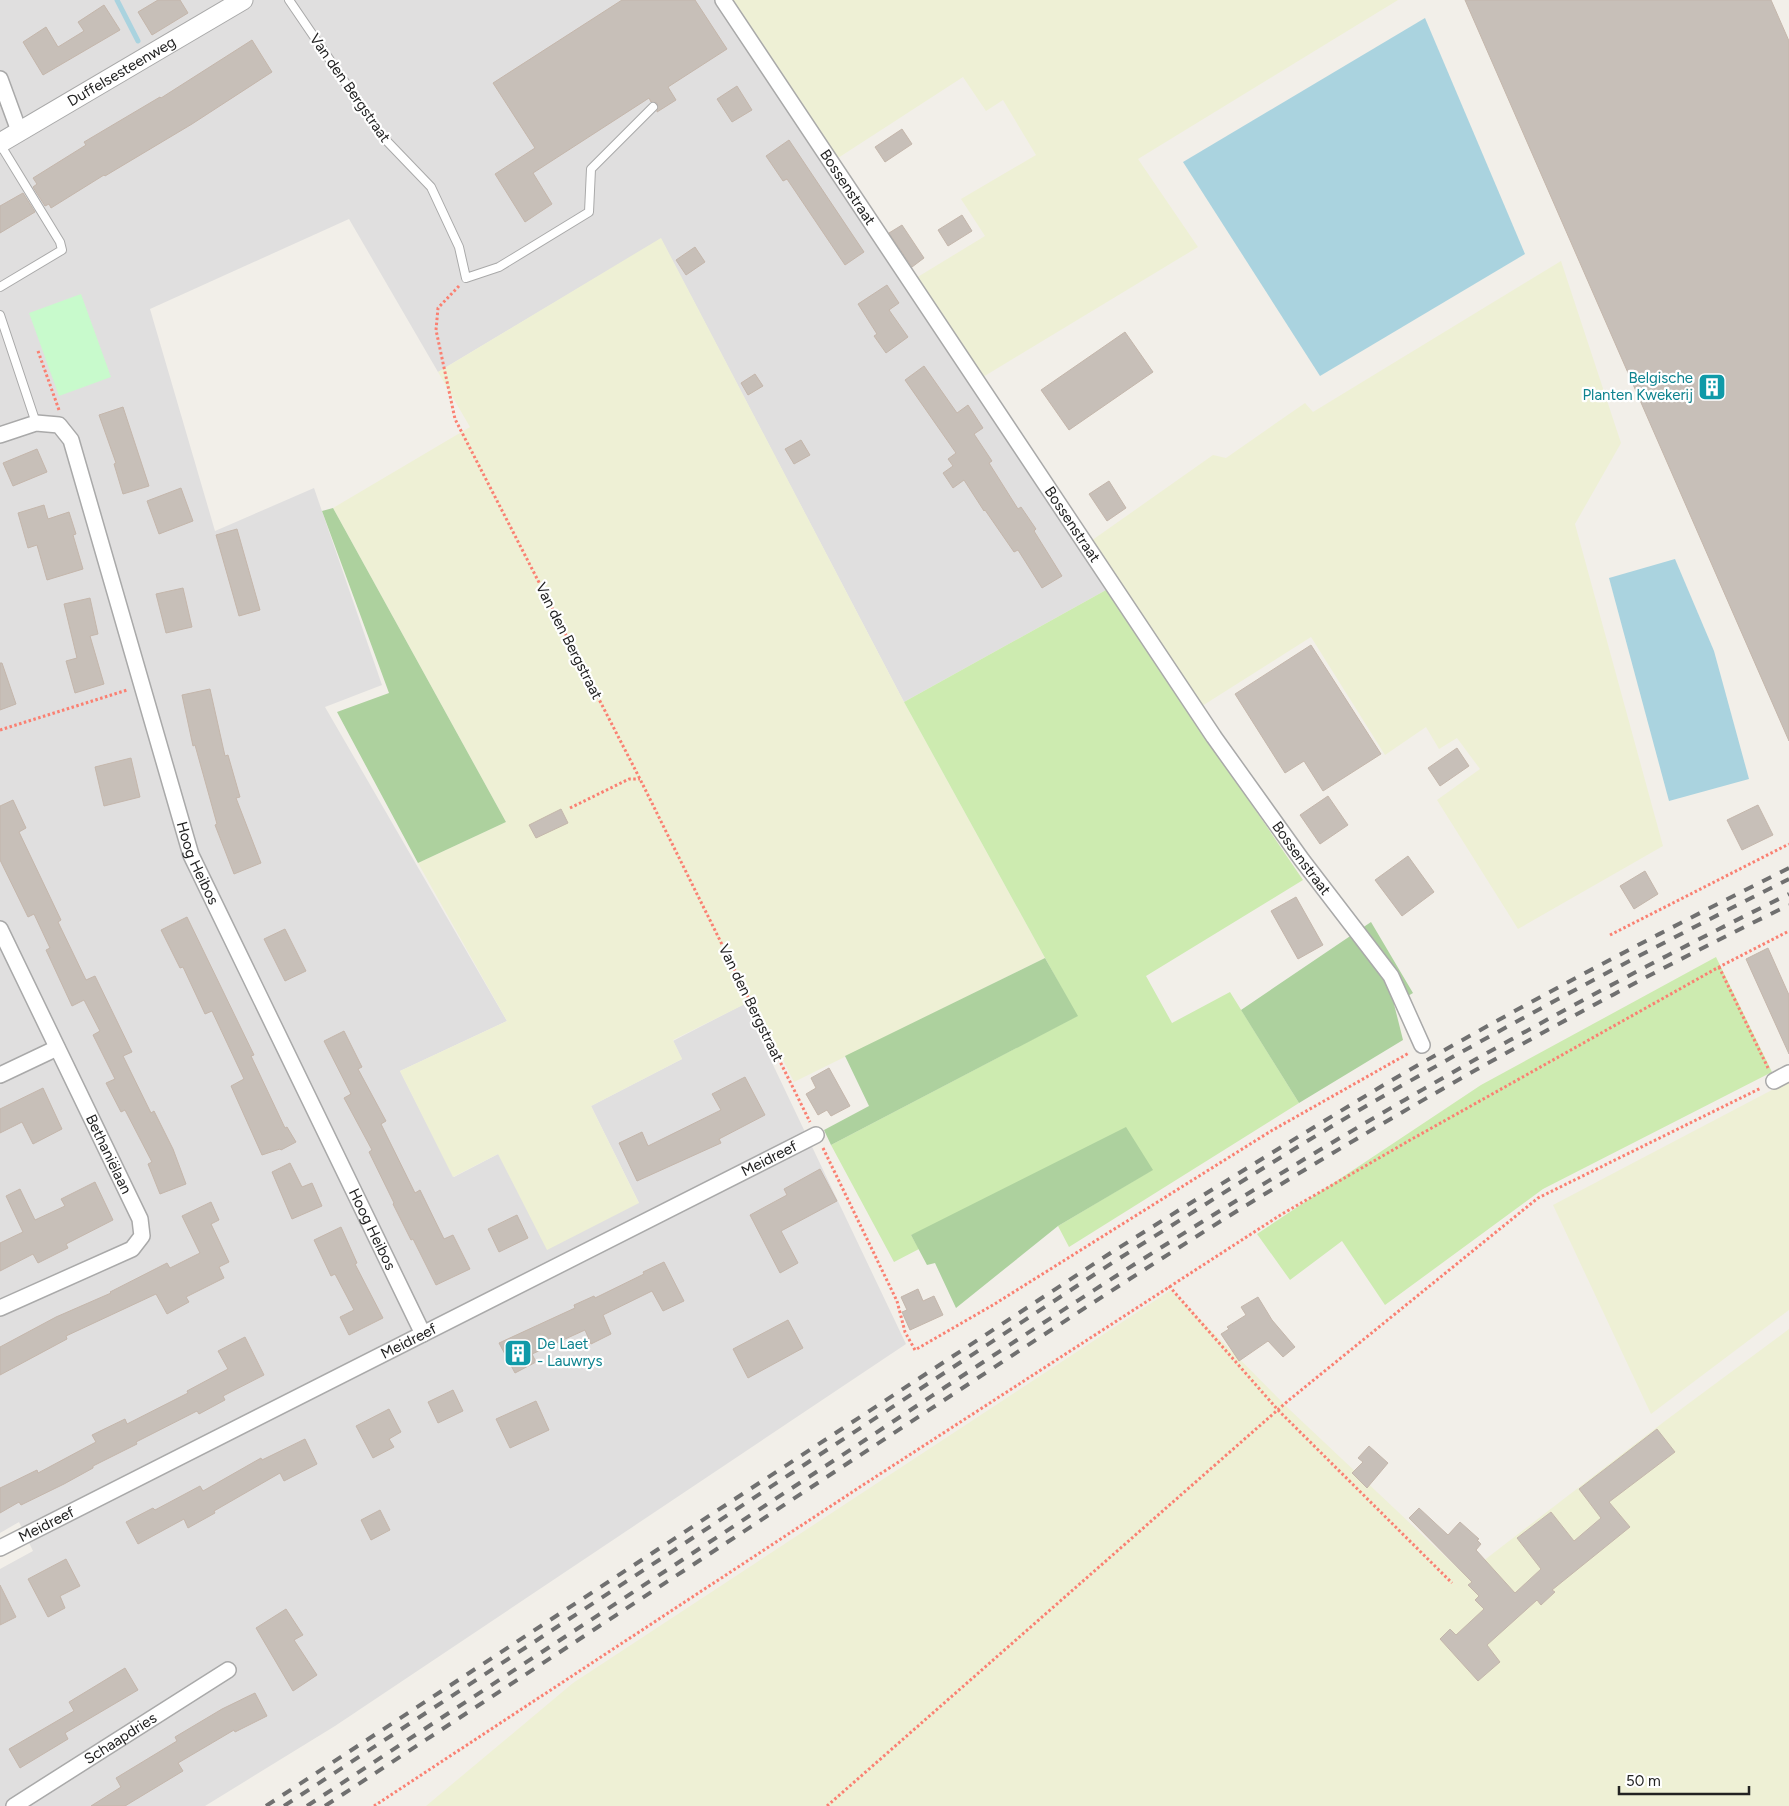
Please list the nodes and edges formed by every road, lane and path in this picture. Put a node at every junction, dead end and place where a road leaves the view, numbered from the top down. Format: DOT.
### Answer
graph roads {
  1 [pos="243,0"];
  2 [pos="289,0"];
  3 [pos="723,0"];
  4 [pos="0,79"];
  5 [pos="653,107"];
  6 [pos="19,131"];
  7 [pos="0,143"];
  8 [pos="466,278"];
  9 [pos="0,287"];
  10 [pos="0,314"];
  11 [pos="38,350"];
  12 [pos="36,422"];
  13 [pos="59,425"];
  14 [pos="0,435"];
  15 [pos="142,686"];
  16 [pos="0,730"];
  17 [pos="640,779"];
  18 [pos="570,808"];
  19 [pos="1789,844"];
  20 [pos="0,929"];
  21 [pos="1789,931"];
  22 [pos="1610,935"];
  23 [pos="1719,967"];
  24 [pos="1422,1046"];
  25 [pos="57,1048"];
  26 [pos="1789,1073"];
  27 [pos="0,1075"];
  28 [pos="1774,1081"];
  29 [pos="816,1135"];
  30 [pos="1170,1286"];
  31 [pos="0,1308"];
  32 [pos="423,1334"];
  33 [pos="1278,1410"];
  34 [pos="0,1548"];
  35 [pos="1452,1583"];
  36 [pos="228,1670"];
  37 [pos="14,1806"];
  38 [pos="374,1806"];
  39 [pos="827,1806"];
  1 -- 6 [label="street, Duffelsesteenweg"];
  2 -- 8 [label="lane, Van den Bergstraat"];
  3 -- 24 [label="street, Bossenstraat"];
  4 -- 6 [label="street"];
  5 -- 8 [label="lane"];
  6 -- 7 [label="street, Duffelsesteenweg"];
  7 -- 9 [label="lane"];
  8 -- 17 [label="path, Van den Bergstraat"];
  10 -- 12 [label="lane"];
  11 -- 13 [label="path"];
  12 -- 13 [label="street"];
  12 -- 14 [label="street"];
  13 -- 15 [label="street, Hoog Heibos"];
  15 -- 16 [label="path"];
  15 -- 32 [label="street, Hoog Heibos"];
  17 -- 18 [label="path"];
  17 -- 29 [label="path, Van den Bergstraat"];
  19 -- 22 [label="path"];
  20 -- 25 [label="street, Bethaniëlaan"];
  21 -- 23 [label="path"];
  23 -- 28 [label="path"];
  23 -- 30 [label="path"];
  24 -- 29 [label="path, Van den Bergstraat"];
  25 -- 27 [label="street"];
  25 -- 31 [label="street, Bethaniëlaan"];
  26 -- 28 [label="street"];
  28 -- 33 [label="path"];
  29 -- 32 [label="street, Meidreef"];
  30 -- 33 [label="path"];
  30 -- 38 [label="path"];
  32 -- 34 [label="street, Meidreef"];
  33 -- 35 [label="path"];
  33 -- 39 [label="path"];
  36 -- 37 [label="street, Schaapdries"];
}
